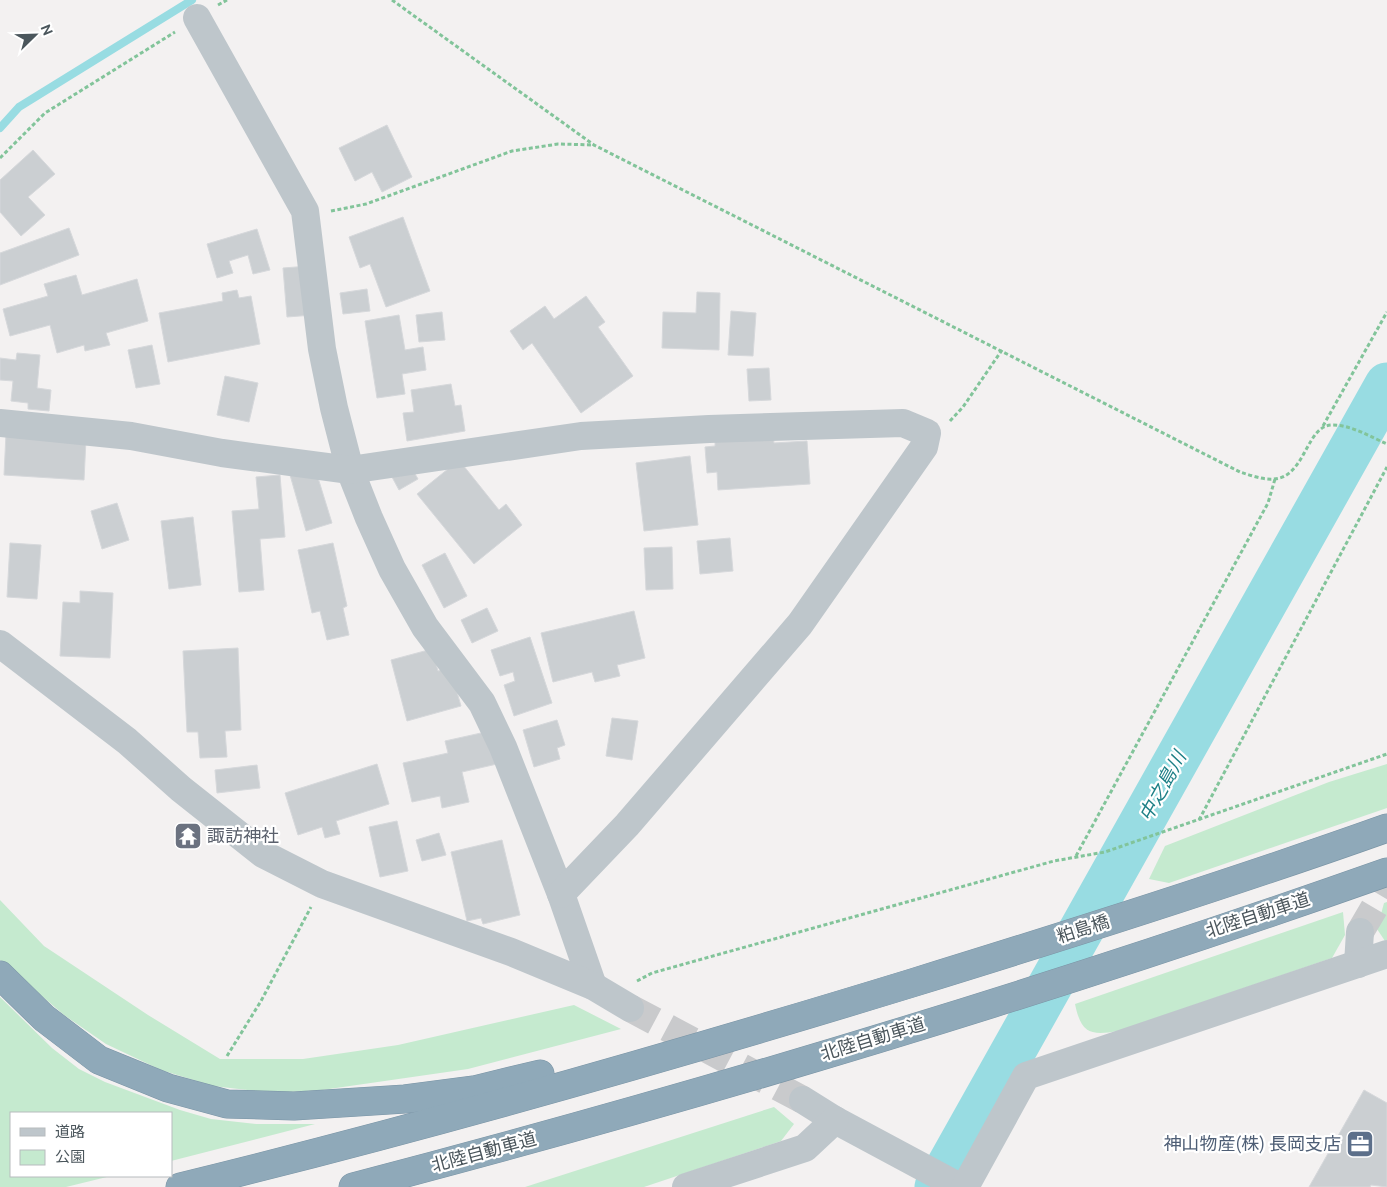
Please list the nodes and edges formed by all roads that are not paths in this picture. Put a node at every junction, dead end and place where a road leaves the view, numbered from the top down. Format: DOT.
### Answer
graph roads {
  1 [pos="197,18"];
  2 [pos="0,423"];
  3 [pos="350,470"];
  4 [pos="0,644"];
  5 [pos="1387,828"];
  6 [pos="1387,872"];
  7 [pos="561,894"];
  8 [pos="1360,932"];
  9 [pos="1032,946"];
  10 [pos="1387,954"];
  11 [pos="1358,964"];
  12 [pos="0,975"];
  13 [pos="724,1085"];
  14 [pos="803,1100"];
  15 [pos="835,1120"];
  16 [pos="180,1187"];
  17 [pos="353,1187"];
  18 [pos="422,1187"];
  19 [pos="686,1187"];
  20 [pos="960,1187"];
  21 [pos="965,1187"];
  1 -- 3 [label="street"];
  2 -- 3 [label="street"];
  3 -- 7 [label="street"];
  3 -- 7 [label="street"];
  4 -- 7 [label="street"];
  5 -- 9 [label="highway, 粕島橋"];
  6 -- 13 [label="highway, 北陸自動車道"];
  8 -- 11 [label="street"];
  9 -- 12 [label="highway"];
  9 -- 16 [label="highway"];
  10 -- 11 [label="street"];
  11 -- 21 [label="street"];
  13 -- 17 [label="highway, 北陸自動車道"];
  13 -- 18 [label="highway"];
  14 -- 15 [label="street"];
  15 -- 19 [label="street"];
  15 -- 20 [label="street"];
}
